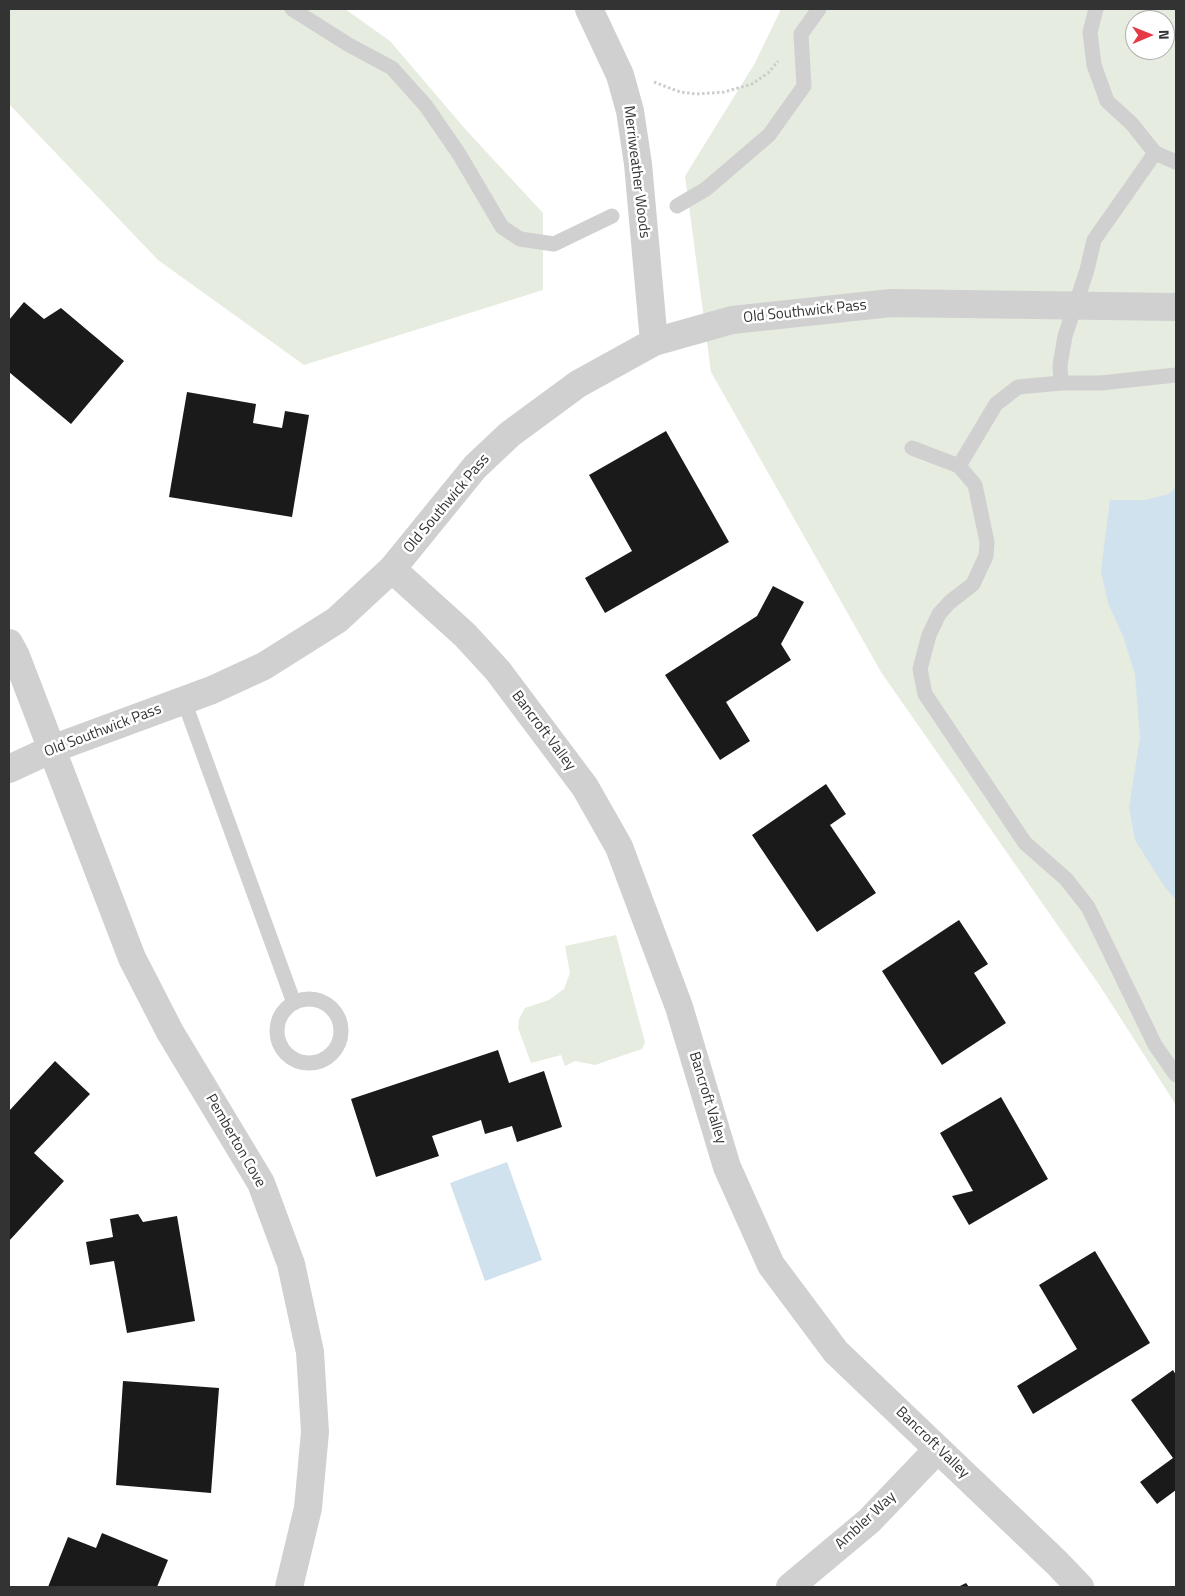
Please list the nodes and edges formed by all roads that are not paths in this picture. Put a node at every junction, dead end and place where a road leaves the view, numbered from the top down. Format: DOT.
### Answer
graph roads {
  1 [pos="292,9"];
  2 [pos="589,9"];
  3 [pos="819,9"];
  4 [pos="1096,9"];
  5 [pos="1154,153"];
  6 [pos="1176,162"];
  7 [pos="677,206"];
  8 [pos="612,216"];
  9 [pos="1076,305"];
  10 [pos="1176,307"];
  11 [pos="654,342"];
  12 [pos="1176,375"];
  13 [pos="1061,383"];
  14 [pos="912,448"];
  15 [pos="959,466"];
  16 [pos="392,569"];
  17 [pos="9,643"];
  18 [pos="184,701"];
  19 [pos="52,749"];
  20 [pos="9,769"];
  21 [pos="294,1003"];
  22 [pos="1176,1075"];
  23 [pos="938,1449"];
  24 [pos="289,1587"];
  25 [pos="790,1587"];
  26 [pos="1080,1587"];
  1 -- 8 [label="lane"];
  2 -- 11 [label="street, Merriweather Woods"];
  3 -- 7 [label="lane"];
  4 -- 5 [label="lane"];
  5 -- 6 [label="lane"];
  5 -- 9 [label="lane"];
  9 -- 10 [label="street, Old Southwick Pass"];
  9 -- 11 [label="street, Old Southwick Pass"];
  9 -- 13 [label="lane"];
  11 -- 16 [label="street, Old Southwick Pass"];
  12 -- 13 [label="lane"];
  13 -- 15 [label="lane"];
  14 -- 15 [label="lane"];
  15 -- 22 [label="lane"];
  16 -- 18 [label="street, Old Southwick Pass"];
  16 -- 23 [label="street, Bancroft Valley"];
  17 -- 19 [label="street, Pemberton Cove"];
  18 -- 19 [label="street, Old Southwick Pass"];
  18 -- 21 [label="lane"];
  19 -- 20 [label="street, Old Southwick Pass"];
  19 -- 24 [label="street, Pemberton Cove"];
  21 -- 21 [label="lane"];
  23 -- 25 [label="street, Ambler Way"];
  23 -- 26 [label="street, Bancroft Valley"];
}
